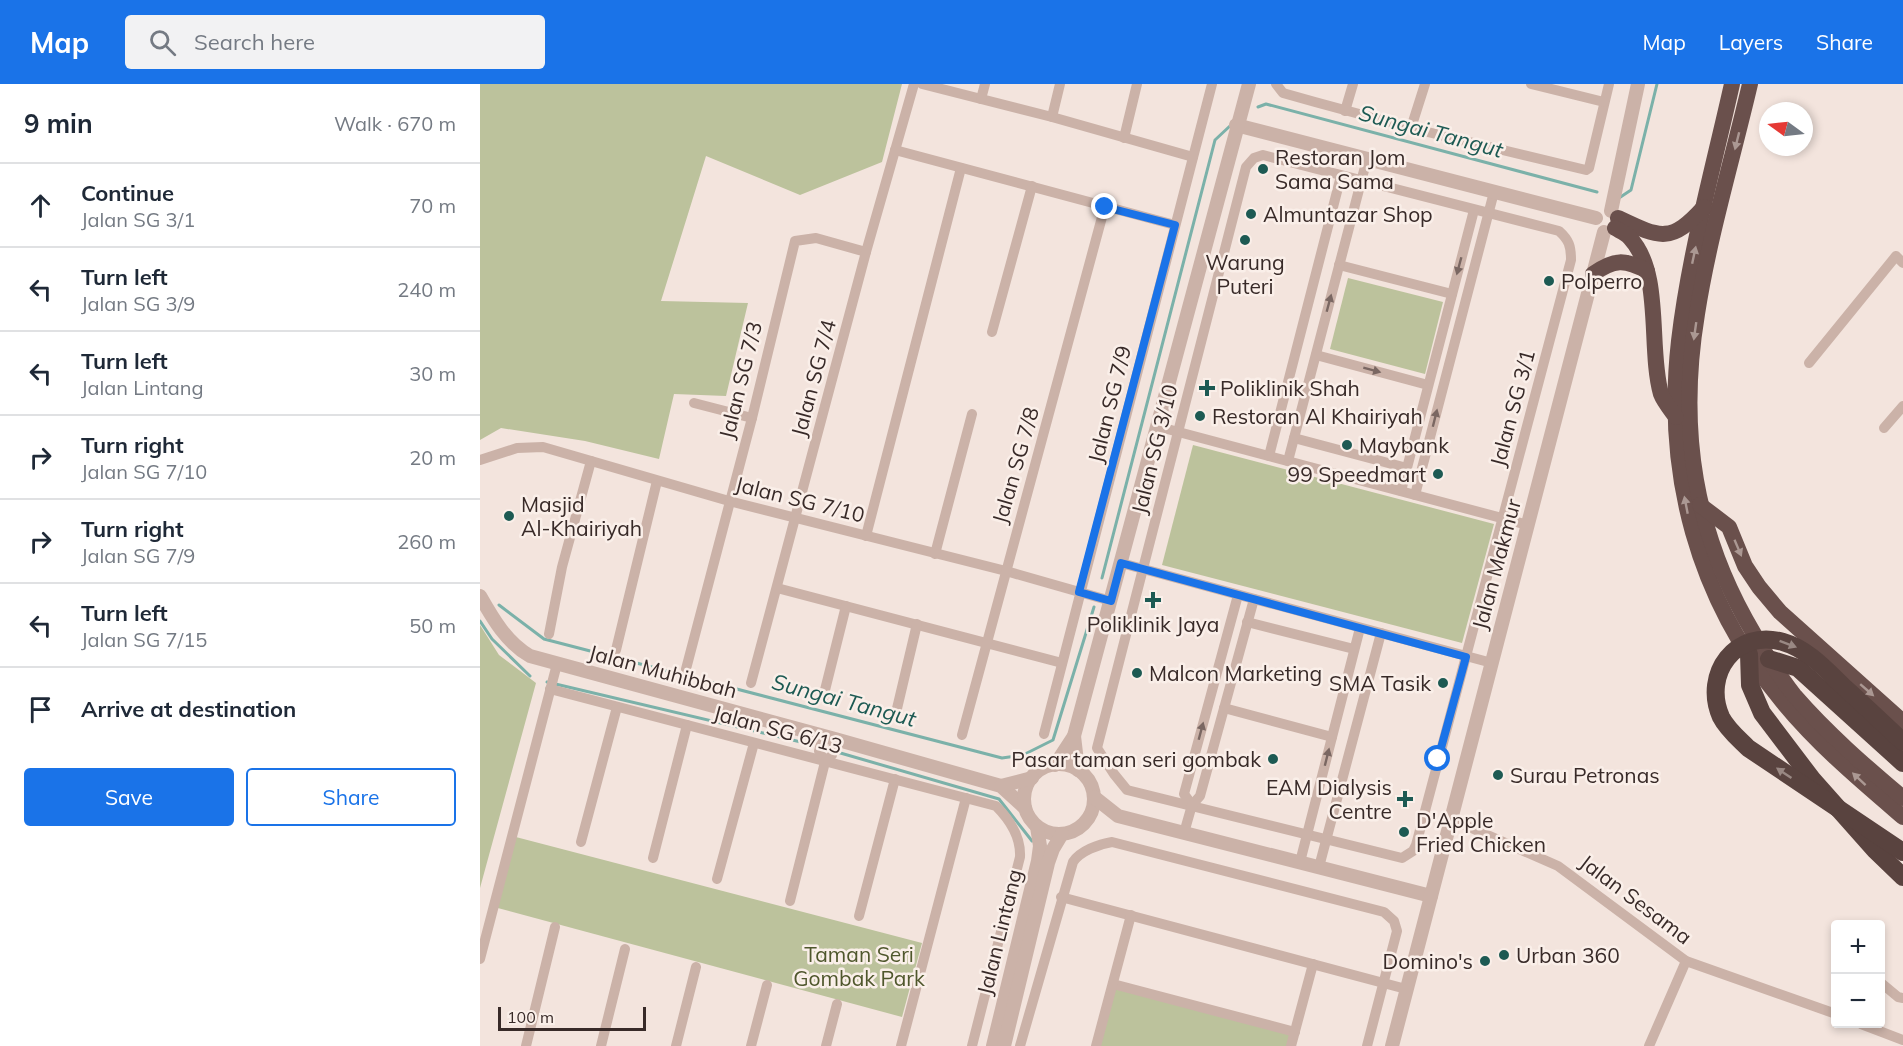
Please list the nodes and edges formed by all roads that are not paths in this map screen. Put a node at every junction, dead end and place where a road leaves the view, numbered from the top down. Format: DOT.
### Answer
graph roads {
  1 [pos="914,84"];
  2 [pos="922,84"];
  3 [pos="985,84"];
  4 [pos="1060,84"];
  5 [pos="1137,84"];
  6 [pos="1212,84"];
  7 [pos="1249,84"];
  8 [pos="1276,84"];
  9 [pos="1353,84"];
  10 [pos="1425,84"];
  11 [pos="1531,84"];
  12 [pos="1609,84"];
  13 [pos="1638,84"];
  14 [pos="1732,84"];
  15 [pos="1750,84"];
  16 [pos="1756,84"];
  17 [pos="1760,84"];
  18 [pos="981,99"];
  19 [pos="1604,102"];
  20 [pos="1744,110"];
  21 [pos="1345,111"];
  22 [pos="1052,117"];
  23 [pos="1236,125"];
  24 [pos="1411,128"];
  25 [pos="1124,138"];
  26 [pos="896,150"];
  27 [pos="1193,157"];
  28 [pos="1367,159"];
  29 [pos="961,168"];
  30 [pos="1341,176"];
  31 [pos="1361,181"];
  32 [pos="1032,186"];
  33 [pos="1494,192"];
  34 [pos="1705,206"];
  35 [pos="1105,207"];
  36 [pos="1474,210"];
  37 [pos="1488,212"];
  38 [pos="1612,222"];
  39 [pos="1175,225"];
  40 [pos="866,252"];
  41 [pos="1899,260"];
  42 [pos="1339,265"];
  43 [pos="1647,271"];
  44 [pos="1593,274"];
  45 [pos="1452,294"];
  46 [pos="1303,323"];
  47 [pos="1323,329"];
  48 [pos="992,332"];
  49 [pos="1316,355"];
  50 [pos="1436,357"];
  51 [pos="1450,360"];
  52 [pos="1809,363"];
  53 [pos="1428,385"];
  54 [pos="694,403"];
  55 [pos="1903,406"];
  56 [pos="972,414"];
  57 [pos="1676,417"];
  58 [pos="752,418"];
  59 [pos="1156,426"];
  60 [pos="1884,428"];
  61 [pos="1178,432"];
  62 [pos="1294,438"];
  63 [pos="1269,456"];
  64 [pos="480,460"];
  65 [pos="591,460"];
  66 [pos="1288,461"];
  67 [pos="1407,468"];
  68 [pos="657,481"];
  69 [pos="1401,491"];
  70 [pos="1415,495"];
  71 [pos="729,501"];
  72 [pos="1700,506"];
  73 [pos="796,517"];
  74 [pos="1503,518"];
  75 [pos="1528,525"];
  76 [pos="866,536"];
  77 [pos="935,554"];
  78 [pos="1121,563"];
  79 [pos="1143,569"];
  80 [pos="1006,571"];
  81 [pos="777,588"];
  82 [pos="1079,592"];
  83 [pos="1238,595"];
  84 [pos="480,596"];
  85 [pos="1254,599"];
  86 [pos="1111,601"];
  87 [pos="846,606"];
  88 [pos="1247,622"];
  89 [pos="917,624"];
  90 [pos="1360,628"];
  91 [pos="1381,633"];
  92 [pos="549,634"];
  93 [pos="987,642"];
  94 [pos="1354,649"];
  95 [pos="616,650"];
  96 [pos="1749,654"];
  97 [pos="1466,657"];
  98 [pos="1769,659"];
  99 [pos="1062,663"];
  100 [pos="1492,663"];
  101 [pos="557,664"];
  102 [pos="686,669"];
  103 [pos="751,683"];
  104 [pos="552,684"];
  105 [pos="823,698"];
  106 [pos="617,707"];
  107 [pos="1224,708"];
  108 [pos="1801,712"];
  109 [pos="895,717"];
  110 [pos="1903,722"];
  111 [pos="687,726"];
  112 [pos="1044,734"];
  113 [pos="962,735"];
  114 [pos="1074,736"];
  115 [pos="829,737"];
  116 [pos="1332,737"];
  117 [pos="1903,742"];
  118 [pos="754,743"];
  119 [pos="825,762"];
  120 [pos="1903,763"];
  121 [pos="1055,765"];
  122 [pos="1078,770"];
  123 [pos="1032,778"];
  124 [pos="895,779"];
  125 [pos="1001,786"];
  126 [pos="1094,797"];
  127 [pos="966,798"];
  128 [pos="1903,798"];
  129 [pos="1192,806"];
  130 [pos="1025,808"];
  131 [pos="1118,816"];
  132 [pos="1903,817"];
  133 [pos="1451,819"];
  134 [pos="1086,822"];
  135 [pos="1038,827"];
  136 [pos="1184,833"];
  137 [pos="1062,834"];
  138 [pos="1308,834"];
  139 [pos="1326,839"];
  140 [pos="581,842"];
  141 [pos="1903,852"];
  142 [pos="653,858"];
  143 [pos="1300,862"];
  144 [pos="1319,867"];
  145 [pos="1903,877"];
  146 [pos="717,879"];
  147 [pos="1431,896"];
  148 [pos="1061,897"];
  149 [pos="790,901"];
  150 [pos="1131,915"];
  151 [pos="859,916"];
  152 [pos="555,927"];
  153 [pos="625,949"];
  154 [pos="480,959"];
  155 [pos="1686,961"];
  156 [pos="1313,964"];
  157 [pos="696,967"];
  158 [pos="1384,983"];
  159 [pos="1113,984"];
  160 [pos="767,985"];
  161 [pos="1885,986"];
  162 [pos="1406,989"];
  163 [pos="1903,998"];
  164 [pos="837,1004"];
  165 [pos="1831,1012"];
  166 [pos="1874,1028"];
  167 [pos="1295,1032"];
  168 [pos="1903,1040"];
  169 [pos="526,1046"];
  170 [pos="601,1046"];
  171 [pos="676,1046"];
  172 [pos="751,1046"];
  173 [pos="826,1046"];
  174 [pos="901,1046"];
  175 [pos="972,1046"];
  176 [pos="993,1046"];
  177 [pos="1004,1046"];
  178 [pos="1020,1046"];
  179 [pos="1096,1046"];
  180 [pos="1291,1046"];
  181 [pos="1367,1046"];
  182 [pos="1392,1046"];
  183 [pos="1648,1046"];
  1 -- 26 [label="street, Jalan SG 7/4"];
  2 -- 18 [label="street"];
  3 -- 18 [label="street"];
  4 -- 22 [label="street"];
  5 -- 25 [label="street"];
  6 -- 27 [label="street, Jalan SG 7/9"];
  7 -- 23 [label="street"];
  8 -- 21 [label="street"];
  9 -- 21 [label="street"];
  10 -- 24 [label="street"];
  11 -- 19 [label="street"];
  12 -- 19 [label="street"];
  13 -- 38 [label="street"];
  14 -- 34 [label="highway"];
  15 -- 20 [label="highway"];
  16 -- 20 [label="highway"];
  17 -- 20 [label="highway"];
  18 -- 22 [label="street"];
  19 -- 24 [label="street"];
  20 -- 72 [label="highway, one-way"];
  21 -- 24 [label="street"];
  22 -- 25 [label="street"];
  23 -- 28 [label="street"];
  23 -- 59 [label="street"];
  25 -- 27 [label="street"];
  26 -- 29 [label="street"];
  26 -- 40 [label="street, Jalan SG 7/4"];
  27 -- 39 [label="street, Jalan SG 7/9"];
  28 -- 31 [label="street"];
  28 -- 33 [label="street"];
  29 -- 32 [label="street"];
  29 -- 76 [label="street"];
  30 -- 31 [label="street"];
  30 -- 46 [label="street"];
  30 -- 61 [label="street, Jalan SG 3/10"];
  31 -- 36 [label="street"];
  31 -- 42 [label="street"];
  32 -- 35 [label="street"];
  32 -- 48 [label="street"];
  33 -- 37 [label="street"];
  33 -- 38 [label="street"];
  34 -- 38 [label="highway"];
  57 -- 34 [label="highway, one-way"];
  35 -- 39 [label="street"];
  35 -- 80 [label="street, Jalan SG 7/8"];
  36 -- 37 [label="street"];
  36 -- 45 [label="street, one-way"];
  37 -- 51 [label="street"];
  37 -- 74 [label="street, Jalan SG 3/1"];
  38 -- 43 [label="highway"];
  38 -- 44 [label="street, Jalan Makmur"];
  39 -- 82 [label="street, Jalan SG 7/9"];
  40 -- 58 [label="street, Jalan SG 7/3"];
  40 -- 73 [label="street, Jalan SG 7/4"];
  41 -- 52 [label="street"];
  42 -- 45 [label="street"];
  47 -- 42 [label="street, one-way"];
  43 -- 44 [label="highway"];
  43 -- 57 [label="highway"];
  44 -- 75 [label="street, Jalan Makmur"];
  45 -- 50 [label="street"];
  46 -- 47 [label="street"];
  46 -- 63 [label="street"];
  47 -- 49 [label="street"];
  49 -- 53 [label="street, one-way"];
  49 -- 62 [label="street"];
  50 -- 51 [label="street"];
  50 -- 53 [label="street"];
  70 -- 51 [label="street, one-way"];
  53 -- 67 [label="street"];
  54 -- 58 [label="street"];
  55 -- 60 [label="street"];
  56 -- 77 [label="street"];
  96 -- 57 [label="highway, one-way"];
  58 -- 71 [label="street, Jalan SG 7/3"];
  59 -- 61 [label="street"];
  59 -- 78 [label="street"];
  61 -- 63 [label="street"];
  61 -- 79 [label="street, Jalan SG 3/10"];
  62 -- 66 [label="street"];
  62 -- 67 [label="street"];
  63 -- 66 [label="street"];
  64 -- 65 [label="street, Jalan SG 7/10"];
  65 -- 68 [label="street, Jalan SG 7/10"];
  65 -- 92 [label="street"];
  66 -- 69 [label="street"];
  67 -- 69 [label="street"];
  68 -- 71 [label="street, Jalan SG 7/10"];
  68 -- 95 [label="street"];
  69 -- 70 [label="street"];
  70 -- 74 [label="street"];
  71 -- 73 [label="street, Jalan SG 7/10"];
  71 -- 102 [label="street, Jalan SG 7/3"];
  72 -- 98 [label="highway"];
  72 -- 110 [label="highway, one-way"];
  73 -- 76 [label="street, Jalan SG 7/10"];
  73 -- 81 [label="street, Jalan SG 7/4"];
  74 -- 75 [label="street"];
  74 -- 97 [label="street, Jalan SG 3/1"];
  75 -- 100 [label="street, Jalan Makmur"];
  76 -- 77 [label="street, Jalan SG 7/10"];
  77 -- 80 [label="street, Jalan SG 7/10"];
  78 -- 79 [label="street"];
  78 -- 86 [label="street"];
  79 -- 83 [label="street"];
  79 -- 129 [label="street, Jalan SG 3/10"];
  80 -- 82 [label="street, Jalan SG 7/10"];
  80 -- 93 [label="street, Jalan SG 7/8"];
  81 -- 87 [label="street"];
  81 -- 103 [label="street, Jalan SG 7/4"];
  82 -- 86 [label="street, Jalan SG 7/10"];
  82 -- 99 [label="street, Jalan SG 7/9"];
  83 -- 85 [label="street"];
  129 -- 83 [label="street, one-way"];
  84 -- 101 [label="street, Jalan Muhibbah"];
  85 -- 88 [label="street"];
  85 -- 90 [label="street"];
  86 -- 114 [label="street"];
  87 -- 89 [label="street"];
  87 -- 105 [label="street"];
  88 -- 94 [label="street"];
  88 -- 107 [label="street"];
  89 -- 93 [label="street"];
  89 -- 109 [label="street"];
  90 -- 91 [label="street"];
  90 -- 94 [label="street"];
  91 -- 97 [label="street"];
  91 -- 139 [label="street"];
  93 -- 99 [label="street"];
  93 -- 113 [label="street, Jalan SG 7/8"];
  94 -- 116 [label="street"];
  96 -- 108 [label="highway"];
  96 -- 145 [label="highway"];
  97 -- 100 [label="street"];
  97 -- 139 [label="street, Jalan SG 3/1"];
  98 -- 108 [label="highway"];
  98 -- 120 [label="highway"];
  99 -- 112 [label="street, Jalan SG 7/9"];
  100 -- 133 [label="street, Jalan Makmur"];
  101 -- 104 [label="street"];
  101 -- 115 [label="street, Jalan Muhibbah"];
  104 -- 106 [label="street, Jalan SG 6/13"];
  104 -- 154 [label="street"];
  106 -- 111 [label="street, Jalan SG 6/13"];
  106 -- 140 [label="street"];
  107 -- 116 [label="street"];
  107 -- 129 [label="street"];
  108 -- 128 [label="highway"];
  132 -- 108 [label="highway, one-way"];
  111 -- 118 [label="street, Jalan SG 6/13"];
  111 -- 142 [label="street"];
  114 -- 121 [label="street"];
  114 -- 122 [label="street"];
  115 -- 119 [label="street"];
  115 -- 125 [label="street, Jalan Muhibbah"];
  138 -- 116 [label="street, one-way"];
  141 -- 117 [label="highway, one-way, bridge"];
  118 -- 119 [label="street, Jalan SG 6/13"];
  118 -- 146 [label="street"];
  119 -- 124 [label="street, Jalan SG 6/13"];
  119 -- 149 [label="street"];
  121 -- 122 [label="street"];
  121 -- 123 [label="street"];
  122 -- 126 [label="street"];
  123 -- 125 [label="street"];
  123 -- 130 [label="street"];
  124 -- 127 [label="street, Jalan SG 6/13"];
  124 -- 151 [label="street"];
  125 -- 130 [label="street, Jalan Muhibbah"];
  126 -- 131 [label="street"];
  126 -- 134 [label="street"];
  127 -- 174 [label="street"];
  127 -- 175 [label="street, Jalan SG 6/13"];
  129 -- 136 [label="street"];
  129 -- 138 [label="street"];
  130 -- 135 [label="street"];
  131 -- 134 [label="street"];
  131 -- 136 [label="street"];
  133 -- 147 [label="street, Jalan Makmur"];
  133 -- 155 [label="street, Jalan Sesama"];
  134 -- 137 [label="street"];
  135 -- 137 [label="street"];
  135 -- 176 [label="street, Jalan Lintang"];
  136 -- 143 [label="street"];
  137 -- 177 [label="street, Jalan Lintang"];
  138 -- 139 [label="street"];
  138 -- 143 [label="street"];
  139 -- 144 [label="street"];
  143 -- 144 [label="street"];
  144 -- 147 [label="street"];
  147 -- 162 [label="street, Jalan Makmur"];
  148 -- 150 [label="street"];
  148 -- 158 [label="street"];
  148 -- 178 [label="street"];
  150 -- 156 [label="street"];
  150 -- 159 [label="street"];
  152 -- 169 [label="street"];
  153 -- 170 [label="street"];
  155 -- 165 [label="street, Jalan Sesama"];
  155 -- 183 [label="street"];
  156 -- 158 [label="street"];
  156 -- 167 [label="street"];
  157 -- 171 [label="street"];
  158 -- 162 [label="street"];
  158 -- 181 [label="street"];
  159 -- 167 [label="street"];
  159 -- 179 [label="street"];
  160 -- 172 [label="street"];
  161 -- 163 [label="street"];
  162 -- 182 [label="street, Jalan Makmur"];
  164 -- 173 [label="street"];
  166 -- 168 [label="street"];
  167 -- 180 [label="street"];
}
